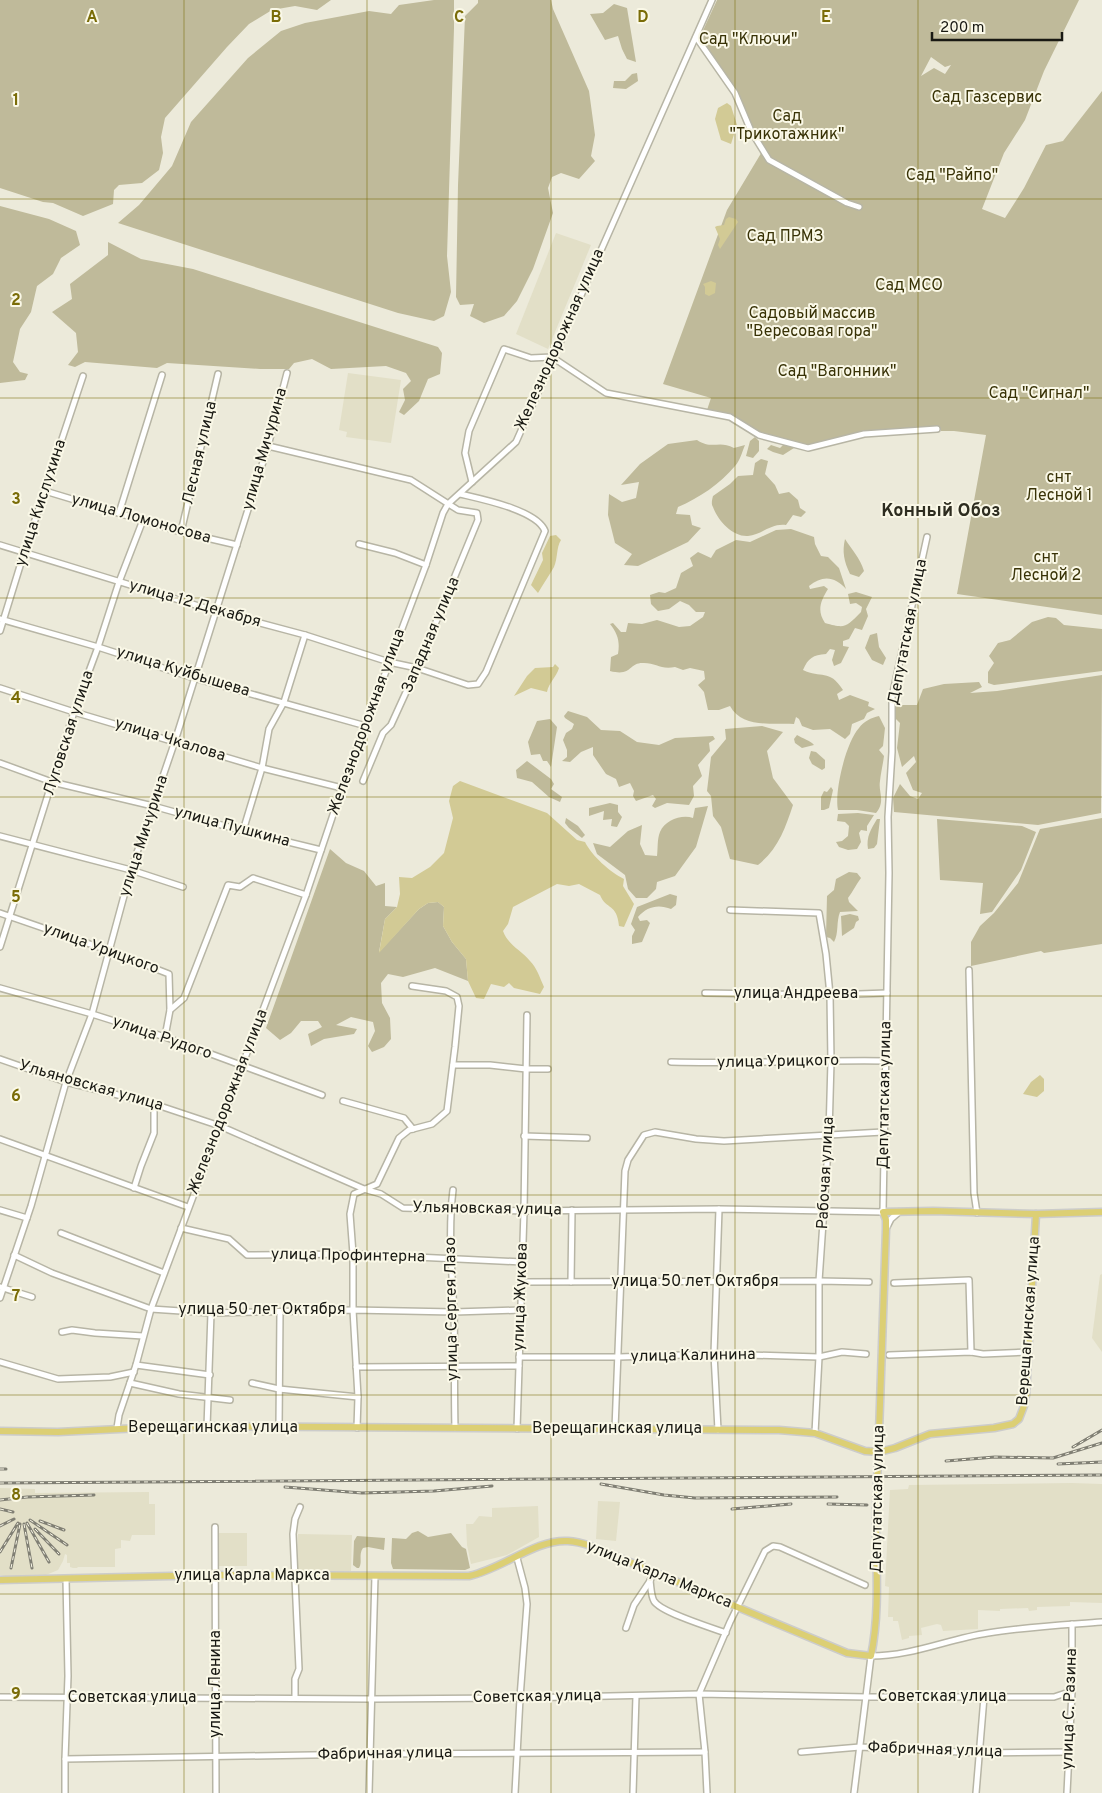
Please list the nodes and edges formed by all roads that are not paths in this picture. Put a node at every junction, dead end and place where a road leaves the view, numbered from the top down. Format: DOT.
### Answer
graph roads {
  1 [pos="712,0"];
  2 [pos="696,37"];
  3 [pos="859,207"];
  4 [pos="552,358"];
  5 [pos="287,373"];
  6 [pos="218,374"];
  7 [pos="162,375"];
  8 [pos="83,376"];
  9 [pos="937,429"];
  10 [pos="268,446"];
  11 [pos="472,482"];
  12 [pos="45,491"];
  13 [pos="460,494"];
  14 [pos="448,504"];
  15 [pos="119,513"];
  16 [pos="143,520"];
  17 [pos="181,532"];
  18 [pos="927,537"];
  19 [pos="359,544"];
  20 [pos="0,545"];
  21 [pos="237,545"];
  22 [pos="24,553"];
  23 [pos="426,565"];
  24 [pos="119,582"];
  25 [pos="215,611"];
  26 [pos="2,620"];
  27 [pos="0,631"];
  28 [pos="305,635"];
  29 [pos="98,647"];
  30 [pos="390,662"];
  31 [pos="418,668"];
  32 [pos="194,678"];
  33 [pos="0,688"];
  34 [pos="284,702"];
  35 [pos="74,712"];
  36 [pos="366,726"];
  37 [pos="175,741"];
  38 [pos="0,763"];
  39 [pos="262,768"];
  40 [pos="364,780"];
  41 [pos="52,782"];
  42 [pos="342,788"];
  43 [pos="153,806"];
  44 [pos="242,831"];
  45 [pos="0,836"];
  46 [pos="33,845"];
  47 [pos="320,850"];
  48 [pos="131,870"];
  49 [pos="184,887"];
  50 [pos="306,895"];
  51 [pos="730,910"];
  52 [pos="0,913"];
  53 [pos="9,916"];
  54 [pos="0,947"];
  55 [pos="110,950"];
  56 [pos="969,970"];
  57 [pos="412,986"];
  58 [pos="0,988"];
  59 [pos="705,993"];
  60 [pos="887,993"];
  61 [pos="830,995"];
  62 [pos="170,1010"];
  63 [pos="92,1014"];
  64 [pos="527,1015"];
  65 [pos="165,1037"];
  66 [pos="0,1059"];
  67 [pos="831,1061"];
  68 [pos="885,1061"];
  69 [pos="671,1062"];
  70 [pos="453,1065"];
  71 [pos="243,1066"];
  72 [pos="526,1069"];
  73 [pos="548,1069"];
  74 [pos="66,1082"];
  75 [pos="322,1095"];
  76 [pos="343,1101"];
  77 [pos="154,1104"];
  78 [pos="220,1126"];
  79 [pos="411,1130"];
  80 [pos="883,1132"];
  81 [pos="829,1134"];
  82 [pos="524,1136"];
  83 [pos="587,1138"];
  84 [pos="0,1140"];
  85 [pos="46,1156"];
  86 [pos="134,1188"];
  87 [pos="364,1189"];
  88 [pos="453,1190"];
  89 [pos="188,1208"];
  90 [pos="450,1208"];
  91 [pos="624,1209"];
  92 [pos="719,1209"];
  93 [pos="0,1210"];
  94 [pos="572,1210"];
  95 [pos="825,1210"];
  96 [pos="524,1211"];
  97 [pos="900,1211"];
  98 [pos="882,1212"];
  99 [pos="1102,1212"];
  100 [pos="977,1213"];
  101 [pos="1036,1214"];
  102 [pos="27,1218"];
  103 [pos="181,1228"];
  104 [pos="886,1230"];
  105 [pos="61,1233"];
  106 [pos="353,1254"];
  107 [pos="14,1255"];
  108 [pos="450,1258"];
  109 [pos="522,1262"];
  110 [pos="164,1273"];
  111 [pos="819,1281"];
  112 [pos="522,1282"];
  113 [pos="571,1282"];
  114 [pos="620,1282"];
  115 [pos="718,1282"];
  116 [pos="868,1282"];
  117 [pos="894,1283"];
  118 [pos="1,1287"];
  119 [pos="32,1297"];
  120 [pos="0,1298"];
  121 [pos="151,1309"];
  122 [pos="353,1310"];
  123 [pos="521,1310"];
  124 [pos="280,1312"];
  125 [pos="454,1312"];
  126 [pos="211,1313"];
  127 [pos="62,1332"];
  128 [pos="143,1336"];
  129 [pos="971,1352"];
  130 [pos="1029,1352"];
  131 [pos="714,1354"];
  132 [pos="866,1354"];
  133 [pos="889,1355"];
  134 [pos="519,1357"];
  135 [pos="619,1357"];
  136 [pos="819,1357"];
  137 [pos="0,1362"];
  138 [pos="136,1365"];
  139 [pos="519,1366"];
  140 [pos="356,1367"];
  141 [pos="454,1367"];
  142 [pos="134,1372"];
  143 [pos="210,1375"];
  144 [pos="130,1383"];
  145 [pos="252,1383"];
  146 [pos="279,1389"];
  147 [pos="358,1397"];
  148 [pos="208,1398"];
  149 [pos="230,1400"];
  150 [pos="207,1427"];
  151 [pos="117,1428"];
  152 [pos="280,1428"];
  153 [pos="357,1428"];
  154 [pos="455,1428"];
  155 [pos="615,1428"];
  156 [pos="517,1429"];
  157 [pos="718,1430"];
  158 [pos="0,1431"];
  159 [pos="815,1433"];
  160 [pos="300,1506"];
  161 [pos="215,1527"];
  162 [pos="517,1558"];
  163 [pos="654,1572"];
  164 [pos="214,1575"];
  165 [pos="294,1576"];
  166 [pos="375,1576"];
  167 [pos="66,1579"];
  168 [pos="0,1580"];
  169 [pos="650,1581"];
  170 [pos="865,1584"];
  171 [pos="739,1606"];
  172 [pos="1102,1622"];
  173 [pos="1072,1624"];
  174 [pos="626,1628"];
  175 [pos="726,1633"];
  176 [pos="871,1656"];
  177 [pos="1072,1691"];
  178 [pos="699,1694"];
  179 [pos="636,1696"];
  180 [pos="0,1697"];
  181 [pos="67,1697"];
  182 [pos="295,1697"];
  183 [pos="867,1697"];
  184 [pos="984,1697"];
  185 [pos="217,1698"];
  186 [pos="520,1698"];
  187 [pos="371,1699"];
  188 [pos="860,1747"];
  189 [pos="634,1751"];
  190 [pos="516,1752"];
  191 [pos="705,1752"];
  192 [pos="801,1752"];
  193 [pos="1069,1752"];
  194 [pos="979,1753"];
  195 [pos="369,1754"];
  196 [pos="216,1757"];
  197 [pos="65,1759"];
  198 [pos="65,1793"];
  199 [pos="216,1793"];
  200 [pos="369,1793"];
  201 [pos="516,1793"];
  202 [pos="633,1793"];
  203 [pos="706,1793"];
  204 [pos="854,1793"];
  205 [pos="976,1793"];
  206 [pos="1067,1793"];
  1 -- 2 [label="street, Железнодорожная улица"];
  2 -- 3 [label="street"];
  2 -- 4 [label="street, Железнодорожная улица"];
  4 -- 9 [label="street"];
  4 -- 11 [label="street, Железнодорожная улица"];
  4 -- 11 [label="street"];
  5 -- 10 [label="street, улица Мичурина"];
  6 -- 17 [label="street, Лесная улица"];
  7 -- 15 [label="street"];
  8 -- 12 [label="street, улица Кислухина"];
  10 -- 14 [label="street"];
  10 -- 21 [label="street, улица Мичурина"];
  11 -- 13 [label="street, Железнодорожная улица"];
  12 -- 15 [label="street, улица Ломоносова"];
  12 -- 22 [label="street, улица Кислухина"];
  13 -- 14 [label="street, Железнодорожная улица"];
  13 -- 31 [label="street, улица 12 Декабря"];
  14 -- 23 [label="street, Железнодорожная улица"];
  14 -- 31 [label="street, Западная улица"];
  15 -- 16 [label="street, улица Ломоносова"];
  16 -- 17 [label="street, улица Ломоносова"];
  16 -- 24 [label="street, Луговская улица"];
  17 -- 21 [label="street, улица Ломоносова"];
  18 -- 60 [label="street, Депутатская улица"];
  19 -- 23 [label="street"];
  20 -- 22 [label="street, улица 12 Декабря"];
  21 -- 25 [label="street, улица Мичурина"];
  22 -- 24 [label="street, улица 12 Декабря"];
  22 -- 26 [label="street, улица Кислухина"];
  23 -- 30 [label="street, Железнодорожная улица"];
  24 -- 25 [label="street, улица 12 Декабря"];
  24 -- 29 [label="street, Луговская улица"];
  25 -- 28 [label="street, улица 12 Декабря"];
  25 -- 32 [label="street, улица Мичурина"];
  26 -- 27 [label="street, улица Кислухина"];
  26 -- 29 [label="street, улица Куйбышева"];
  28 -- 30 [label="street, улица 12 Декабря"];
  28 -- 34 [label="street"];
  29 -- 32 [label="street, улица Куйбышева"];
  29 -- 35 [label="street, Луговская улица"];
  30 -- 31 [label="street, улица 12 Декабря"];
  30 -- 36 [label="street, Железнодорожная улица"];
  31 -- 40 [label="street, Западная улица"];
  32 -- 34 [label="street, улица Куйбышева"];
  32 -- 37 [label="street, улица Мичурина"];
  33 -- 35 [label="street, улица Чкалова"];
  34 -- 36 [label="street, улица Куйбышева"];
  34 -- 39 [label="street"];
  35 -- 37 [label="street, улица Чкалова"];
  35 -- 41 [label="street, Луговская улица"];
  36 -- 42 [label="street, Железнодорожная улица"];
  37 -- 39 [label="street, улица Чкалова"];
  37 -- 43 [label="street, улица Мичурина"];
  38 -- 41 [label="street, улица Пушкина"];
  39 -- 42 [label="street, улица Чкалова"];
  39 -- 44 [label="street"];
  41 -- 43 [label="street, улица Пушкина"];
  41 -- 46 [label="street, Луговская улица"];
  42 -- 47 [label="street, Железнодорожная улица"];
  43 -- 44 [label="street, улица Пушкина"];
  43 -- 48 [label="street, улица Мичурина"];
  44 -- 47 [label="street, улица Пушкина"];
  45 -- 46 [label="street"];
  46 -- 48 [label="street"];
  46 -- 53 [label="street, Луговская улица"];
  47 -- 50 [label="street, Железнодорожная улица"];
  48 -- 49 [label="street"];
  48 -- 55 [label="street, улица Мичурина"];
  50 -- 62 [label="street"];
  50 -- 71 [label="street, Железнодорожная улица"];
  51 -- 61 [label="street, Рабочая улица"];
  52 -- 53 [label="street, улица Урицкого"];
  53 -- 54 [label="street, Луговская улица"];
  53 -- 55 [label="street, улица Урицкого"];
  55 -- 62 [label="street, улица Урицкого"];
  55 -- 63 [label="street, улица Мичурина"];
  56 -- 100 [label="street"];
  57 -- 70 [label="street"];
  58 -- 63 [label="street, улица Рудого"];
  59 -- 61 [label="street, улица Андреева"];
  60 -- 61 [label="street, улица Андреева"];
  60 -- 68 [label="street, Депутатская улица"];
  61 -- 67 [label="street, Рабочая улица"];
  62 -- 65 [label="street"];
  63 -- 65 [label="street, улица Рудого"];
  63 -- 74 [label="street, улица Мичурина"];
  64 -- 72 [label="street, улица Жукова"];
  65 -- 71 [label="street, улица Рудого"];
  66 -- 74 [label="street, Ульяновская улица"];
  67 -- 68 [label="street, улица Урицкого"];
  67 -- 69 [label="street, улица Урицкого"];
  67 -- 81 [label="street, Рабочая улица"];
  68 -- 80 [label="street, Депутатская улица"];
  70 -- 72 [label="street"];
  70 -- 79 [label="street"];
  71 -- 75 [label="street, улица Рудого"];
  71 -- 78 [label="street, Железнодорожная улица"];
  72 -- 73 [label="street"];
  72 -- 82 [label="street, улица Жукова"];
  74 -- 77 [label="street, Ульяновская улица"];
  74 -- 85 [label="street, улица Мичурина"];
  76 -- 79 [label="street"];
  77 -- 78 [label="street, Ульяновская улица"];
  77 -- 86 [label="street"];
  78 -- 87 [label="street, Ульяновская улица"];
  78 -- 89 [label="street, Железнодорожная улица"];
  79 -- 87 [label="street"];
  80 -- 81 [label="street"];
  80 -- 98 [label="street, Депутатская улица"];
  81 -- 91 [label="street"];
  81 -- 95 [label="street, Рабочая улица"];
  82 -- 83 [label="street"];
  82 -- 96 [label="street, улица Жукова"];
  84 -- 85 [label="street"];
  85 -- 86 [label="street"];
  85 -- 102 [label="street, улица Мичурина"];
  86 -- 89 [label="street"];
  87 -- 90 [label="street, Ульяновская улица"];
  87 -- 106 [label="street"];
  88 -- 90 [label="street, улица Сергея Лазо"];
  89 -- 103 [label="street, Железнодорожная улица"];
  90 -- 96 [label="street, Ульяновская улица"];
  90 -- 108 [label="street, улица Сергея Лазо"];
  91 -- 92 [label="street, Ульяновская улица"];
  91 -- 94 [label="street, Ульяновская улица"];
  91 -- 114 [label="street"];
  92 -- 95 [label="street, Ульяновская улица"];
  92 -- 115 [label="street"];
  93 -- 102 [label="street"];
  94 -- 96 [label="street, Ульяновская улица"];
  94 -- 113 [label="street"];
  95 -- 98 [label="street, Ульяновская улица"];
  95 -- 111 [label="street, Рабочая улица"];
  96 -- 109 [label="street, улица Жукова"];
  97 -- 98 [label="main road"];
  97 -- 100 [label="main road"];
  97 -- 104 [label="street"];
  98 -- 104 [label="main road, Депутатская улица"];
  99 -- 101 [label="main road"];
  100 -- 101 [label="main road"];
  101 -- 130 [label="main road, Верещагинская улица"];
  102 -- 107 [label="street, улица Мичурина"];
  103 -- 106 [label="street, улица Профинтерна"];
  103 -- 110 [label="street, Железнодорожная улица"];
  104 -- 176 [label="main road, Депутатская улица, bridge"];
  105 -- 110 [label="street"];
  106 -- 108 [label="street, улица Профинтерна"];
  106 -- 122 [label="street"];
  107 -- 118 [label="street, улица Мичурина"];
  107 -- 121 [label="street, улица 50 лет Октября"];
  108 -- 109 [label="street, улица Профинтерна"];
  108 -- 125 [label="street, улица Сергея Лазо"];
  109 -- 112 [label="street, улица Жукова"];
  110 -- 121 [label="street, Железнодорожная улица"];
  111 -- 115 [label="street, улица 50 лет Октября"];
  111 -- 116 [label="street, улица 50 лет Октября"];
  111 -- 136 [label="street, Рабочая улица"];
  112 -- 113 [label="street, улица 50 лет Октября"];
  112 -- 123 [label="street, улица Жукова"];
  113 -- 114 [label="street, улица 50 лет Октября"];
  114 -- 115 [label="street, улица 50 лет Октября"];
  114 -- 135 [label="street"];
  115 -- 131 [label="street"];
  117 -- 129 [label="street"];
  118 -- 119 [label="street"];
  118 -- 120 [label="street, улица Мичурина"];
  121 -- 126 [label="street, улица 50 лет Октября"];
  121 -- 128 [label="street, Железнодорожная улица"];
  122 -- 124 [label="street, улица 50 лет Октября"];
  122 -- 125 [label="street, улица 50 лет Октября"];
  122 -- 140 [label="street"];
  123 -- 125 [label="street, улица 50 лет Октября"];
  123 -- 134 [label="street, улица Жукова"];
  124 -- 126 [label="street, улица 50 лет Октября"];
  124 -- 146 [label="street"];
  125 -- 141 [label="street, улица Сергея Лазо"];
  126 -- 143 [label="street"];
  127 -- 128 [label="street"];
  128 -- 138 [label="street, Железнодорожная улица"];
  129 -- 130 [label="street"];
  129 -- 133 [label="street"];
  130 -- 159 [label="main road, Верещагинская улица"];
  131 -- 135 [label="street, улица Калинина"];
  131 -- 136 [label="street, улица Калинина"];
  131 -- 157 [label="street"];
  132 -- 136 [label="street, улица Калинина"];
  134 -- 135 [label="street, улица Калинина"];
  134 -- 139 [label="street, улица Жукова"];
  135 -- 155 [label="street"];
  136 -- 159 [label="street, Рабочая улица"];
  137 -- 142 [label="street"];
  138 -- 142 [label="street, Железнодорожная улица"];
  138 -- 143 [label="street"];
  139 -- 141 [label="street"];
  139 -- 156 [label="street, улица Жукова"];
  140 -- 141 [label="street"];
  140 -- 147 [label="street"];
  141 -- 154 [label="street, улица Сергея Лазо"];
  142 -- 144 [label="street, Железнодорожная улица"];
  143 -- 148 [label="street"];
  144 -- 148 [label="street"];
  144 -- 151 [label="street, Железнодорожная улица"];
  145 -- 146 [label="street"];
  146 -- 147 [label="street"];
  146 -- 152 [label="street"];
  147 -- 153 [label="street"];
  148 -- 149 [label="street"];
  148 -- 150 [label="street"];
  150 -- 151 [label="main road, Верещагинская улица"];
  150 -- 152 [label="main road, Верещагинская улица"];
  151 -- 158 [label="main road, Верещагинская улица"];
  152 -- 153 [label="main road, Верещагинская улица"];
  153 -- 154 [label="main road, Верещагинская улица"];
  154 -- 156 [label="main road, Верещагинская улица"];
  155 -- 156 [label="main road, Верещагинская улица"];
  155 -- 157 [label="main road, Верещагинская улица"];
  157 -- 159 [label="main road, Верещагинская улица"];
  160 -- 165 [label="street"];
  161 -- 164 [label="street, улица Ленина"];
  162 -- 163 [label="main road, улица Карла Маркса"];
  162 -- 166 [label="main road, улица Карла Маркса"];
  162 -- 186 [label="street"];
  163 -- 169 [label="street"];
  163 -- 171 [label="main road, улица Карла Маркса"];
  164 -- 165 [label="main road, улица Карла Маркса"];
  164 -- 167 [label="main road, улица Карла Маркса"];
  164 -- 185 [label="street, улица Ленина"];
  165 -- 166 [label="main road, улица Карла Маркса"];
  165 -- 182 [label="street"];
  166 -- 187 [label="street"];
  167 -- 168 [label="main road, улица Карла Маркса"];
  167 -- 181 [label="street"];
  169 -- 174 [label="street"];
  169 -- 175 [label="street"];
  170 -- 171 [label="street"];
  171 -- 175 [label="street"];
  171 -- 176 [label="main road, улица Карла Маркса"];
  172 -- 173 [label="street, улица Карла Маркса"];
  173 -- 176 [label="street, улица Карла Маркса"];
  173 -- 177 [label="street, улица С. Разина"];
  175 -- 178 [label="street"];
  176 -- 183 [label="street"];
  177 -- 184 [label="street, Советская улица"];
  177 -- 193 [label="street, улица С. Разина"];
  178 -- 179 [label="street, Советская улица"];
  178 -- 183 [label="street, Советская улица"];
  178 -- 191 [label="street"];
  179 -- 186 [label="street, Советская улица"];
  179 -- 189 [label="street"];
  180 -- 181 [label="street, Советская улица"];
  181 -- 185 [label="street, Советская улица"];
  181 -- 197 [label="street"];
  182 -- 185 [label="street, Советская улица"];
  182 -- 187 [label="street, Советская улица"];
  183 -- 184 [label="street, Советская улица"];
  183 -- 188 [label="street"];
  184 -- 194 [label="street"];
  185 -- 196 [label="street, улица Ленина"];
  186 -- 187 [label="street, Советская улица"];
  186 -- 190 [label="street"];
  187 -- 195 [label="street"];
  188 -- 192 [label="street, Фабричная улица"];
  188 -- 194 [label="street, Фабричная улица"];
  188 -- 204 [label="street"];
  189 -- 190 [label="street, Фабричная улица"];
  189 -- 191 [label="street, Фабричная улица"];
  189 -- 202 [label="street"];
  190 -- 195 [label="street, Фабричная улица"];
  190 -- 201 [label="street"];
  191 -- 203 [label="street"];
  193 -- 194 [label="street, Фабричная улица"];
  193 -- 206 [label="street, улица С. Разина"];
  194 -- 205 [label="street"];
  195 -- 196 [label="street, Фабричная улица"];
  195 -- 200 [label="street"];
  196 -- 197 [label="street, Фабричная улица"];
  196 -- 199 [label="street, улица Ленина"];
  197 -- 198 [label="street"];
}
